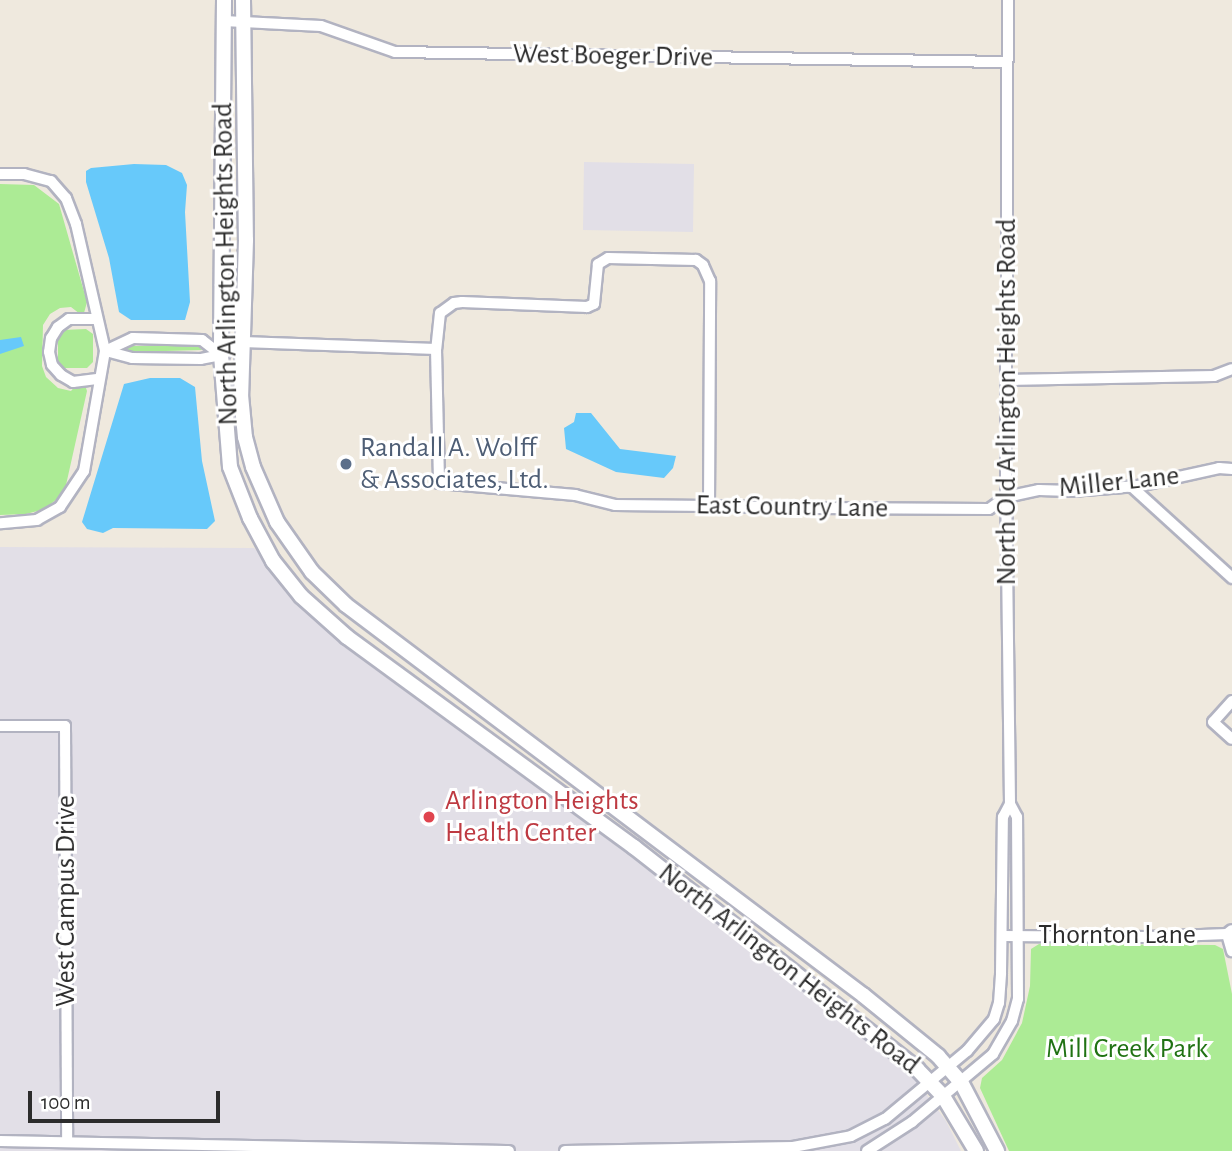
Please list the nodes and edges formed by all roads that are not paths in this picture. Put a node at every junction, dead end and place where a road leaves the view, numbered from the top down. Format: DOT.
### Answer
graph roads {
  1 [pos="224,0"];
  2 [pos="243,0"];
  3 [pos="1008,0"];
  4 [pos="244,21"];
  5 [pos="224,22"];
  6 [pos="1006,62"];
  7 [pos="0,174"];
  8 [pos="96,319"];
  9 [pos="243,342"];
  10 [pos="436,349"];
  11 [pos="104,351"];
  12 [pos="221,355"];
  13 [pos="1232,369"];
  14 [pos="99,379"];
  15 [pos="1006,380"];
  16 [pos="1232,469"];
  17 [pos="1130,486"];
  18 [pos="1006,497"];
  19 [pos="709,506"];
  20 [pos="0,523"];
  21 [pos="1232,578"];
  22 [pos="1232,701"];
  23 [pos="0,726"];
  24 [pos="1232,739"];
  25 [pos="1010,804"];
  26 [pos="1229,932"];
  27 [pos="1002,936"];
  28 [pos="1019,936"];
  29 [pos="1232,951"];
  30 [pos="948,1066"];
  31 [pos="930,1081"];
  32 [pos="961,1082"];
  33 [pos="943,1096"];
  34 [pos="0,1141"];
  35 [pos="67,1141"];
  36 [pos="441,1150"];
  37 [pos="509,1151"];
  38 [pos="565,1151"];
  39 [pos="726,1151"];
  40 [pos="867,1151"];
  41 [pos="976,1151"];
  42 [pos="997,1151"];
  1 -- 5 [label="main road, North Arlington Heights Road"];
  2 -- 4 [label="main road, North Arlington Heights Road"];
  3 -- 6 [label="street, North Old Arlington Heights Road"];
  4 -- 5 [label="street, West Boeger Drive"];
  4 -- 6 [label="street, West Boeger Drive"];
  4 -- 9 [label="main road, North Arlington Heights Road"];
  5 -- 12 [label="main road, North Arlington Heights Road"];
  6 -- 15 [label="street, North Old Arlington Heights Road"];
  7 -- 8 [label="street"];
  8 -- 11 [label="street"];
  8 -- 14 [label="street"];
  9 -- 10 [label="street"];
  9 -- 12 [label="street"];
  9 -- 30 [label="main road, North Arlington Heights Road"];
  10 -- 19 [label="street, East Country Lane"];
  10 -- 19 [label="street"];
  11 -- 12 [label="street"];
  11 -- 12 [label="street"];
  11 -- 14 [label="street"];
  12 -- 31 [label="main road, North Arlington Heights Road"];
  13 -- 15 [label="street"];
  14 -- 20 [label="street"];
  15 -- 18 [label="street, North Old Arlington Heights Road"];
  16 -- 17 [label="street, Miller Lane"];
  17 -- 18 [label="street, Miller Lane"];
  17 -- 21 [label="street"];
  18 -- 19 [label="street, East Country Lane"];
  18 -- 25 [label="street, North Old Arlington Heights Road"];
  22 -- 24 [label="street"];
  23 -- 35 [label="street, West Campus Drive"];
  25 -- 27 [label="street, North Old Arlington Heights Road"];
  25 -- 28 [label="street, North Old Arlington Heights Road"];
  26 -- 28 [label="street, Thornton Lane"];
  26 -- 29 [label="street"];
  27 -- 28 [label="street, Thornton Lane"];
  27 -- 30 [label="street, North Old Arlington Heights Road"];
  28 -- 32 [label="street, North Old Arlington Heights Road"];
  30 -- 31 [label="street, North Old Arlington Heights Road"];
  30 -- 32 [label="main road, North Arlington Heights Road"];
  31 -- 33 [label="main road, North Arlington Heights Road"];
  31 -- 39 [label="street, North Old Arlington Heights Road"];
  32 -- 33 [label="street, North Old Arlington Heights Road"];
  32 -- 42 [label="main road, North Arlington Heights Road"];
  33 -- 40 [label="street, North Old Arlington Heights Road"];
  33 -- 41 [label="main road, North Arlington Heights Road"];
  34 -- 35 [label="street"];
  35 -- 36 [label="street"];
  36 -- 37 [label="street"];
  38 -- 39 [label="street, North Old Arlington Heights Road"];
}
